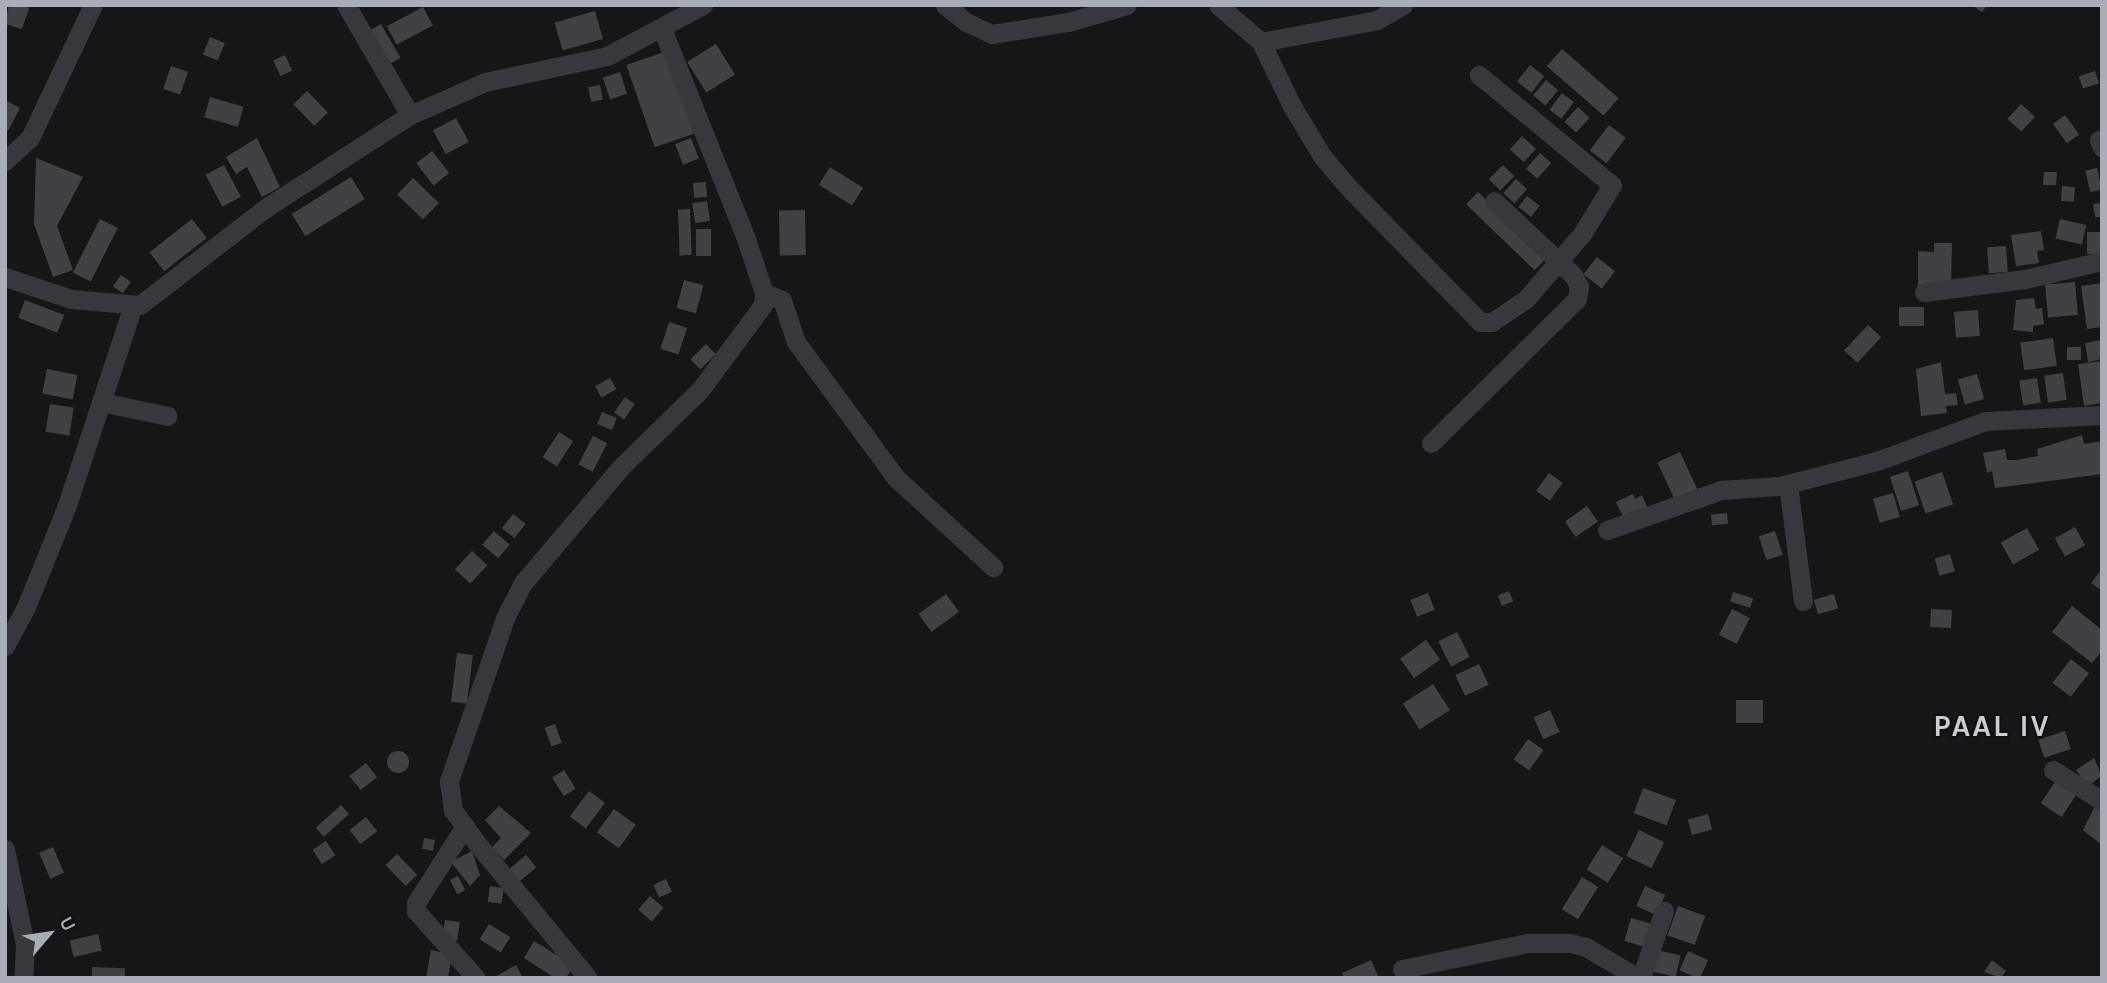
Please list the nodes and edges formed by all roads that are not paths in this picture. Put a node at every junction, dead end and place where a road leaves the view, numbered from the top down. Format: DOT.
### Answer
graph roads {
  1 [pos="93,5"];
  2 [pos="346,5"];
  3 [pos="703,5"];
  4 [pos="945,5"];
  5 [pos="1127,5"];
  6 [pos="1218,5"];
  7 [pos="1403,5"];
  8 [pos="662,28"];
  9 [pos="1261,42"];
  10 [pos="1479,75"];
  11 [pos="410,115"];
  12 [pos="5,161"];
  13 [pos="1494,201"];
  14 [pos="2102,261"];
  15 [pos="1557,263"];
  16 [pos="5,277"];
  17 [pos="1924,292"];
  18 [pos="764,293"];
  19 [pos="132,308"];
  20 [pos="101,402"];
  21 [pos="2102,415"];
  22 [pos="168,416"];
  23 [pos="1431,443"];
  24 [pos="1788,484"];
  25 [pos="1607,530"];
  26 [pos="993,567"];
  27 [pos="1803,601"];
  28 [pos="5,646"];
  29 [pos="2053,770"];
  30 [pos="2102,801"];
  31 [pos="464,826"];
  32 [pos="5,849"];
  33 [pos="1664,911"];
  34 [pos="1402,970"];
  35 [pos="23,978"];
  36 [pos="475,978"];
  37 [pos="588,978"];
  38 [pos="1639,978"];
  1 -- 12 [label="street"];
  2 -- 11 [label="street"];
  3 -- 8 [label="street"];
  4 -- 5 [label="street"];
  6 -- 9 [label="street"];
  7 -- 9 [label="street"];
  8 -- 11 [label="street"];
  8 -- 18 [label="street"];
  9 -- 15 [label="street"];
  10 -- 15 [label="street"];
  11 -- 19 [label="street"];
  13 -- 15 [label="street"];
  14 -- 17 [label="street"];
  15 -- 23 [label="street"];
  16 -- 19 [label="street"];
  18 -- 26 [label="street"];
  18 -- 31 [label="street"];
  19 -- 20 [label="street"];
  20 -- 22 [label="street"];
  20 -- 28 [label="street"];
  21 -- 24 [label="street"];
  24 -- 25 [label="street"];
  24 -- 27 [label="street"];
  29 -- 30 [label="street"];
  31 -- 36 [label="street"];
  31 -- 37 [label="street"];
  32 -- 35 [label="street"];
  33 -- 38 [label="street"];
  34 -- 38 [label="street"];
}
